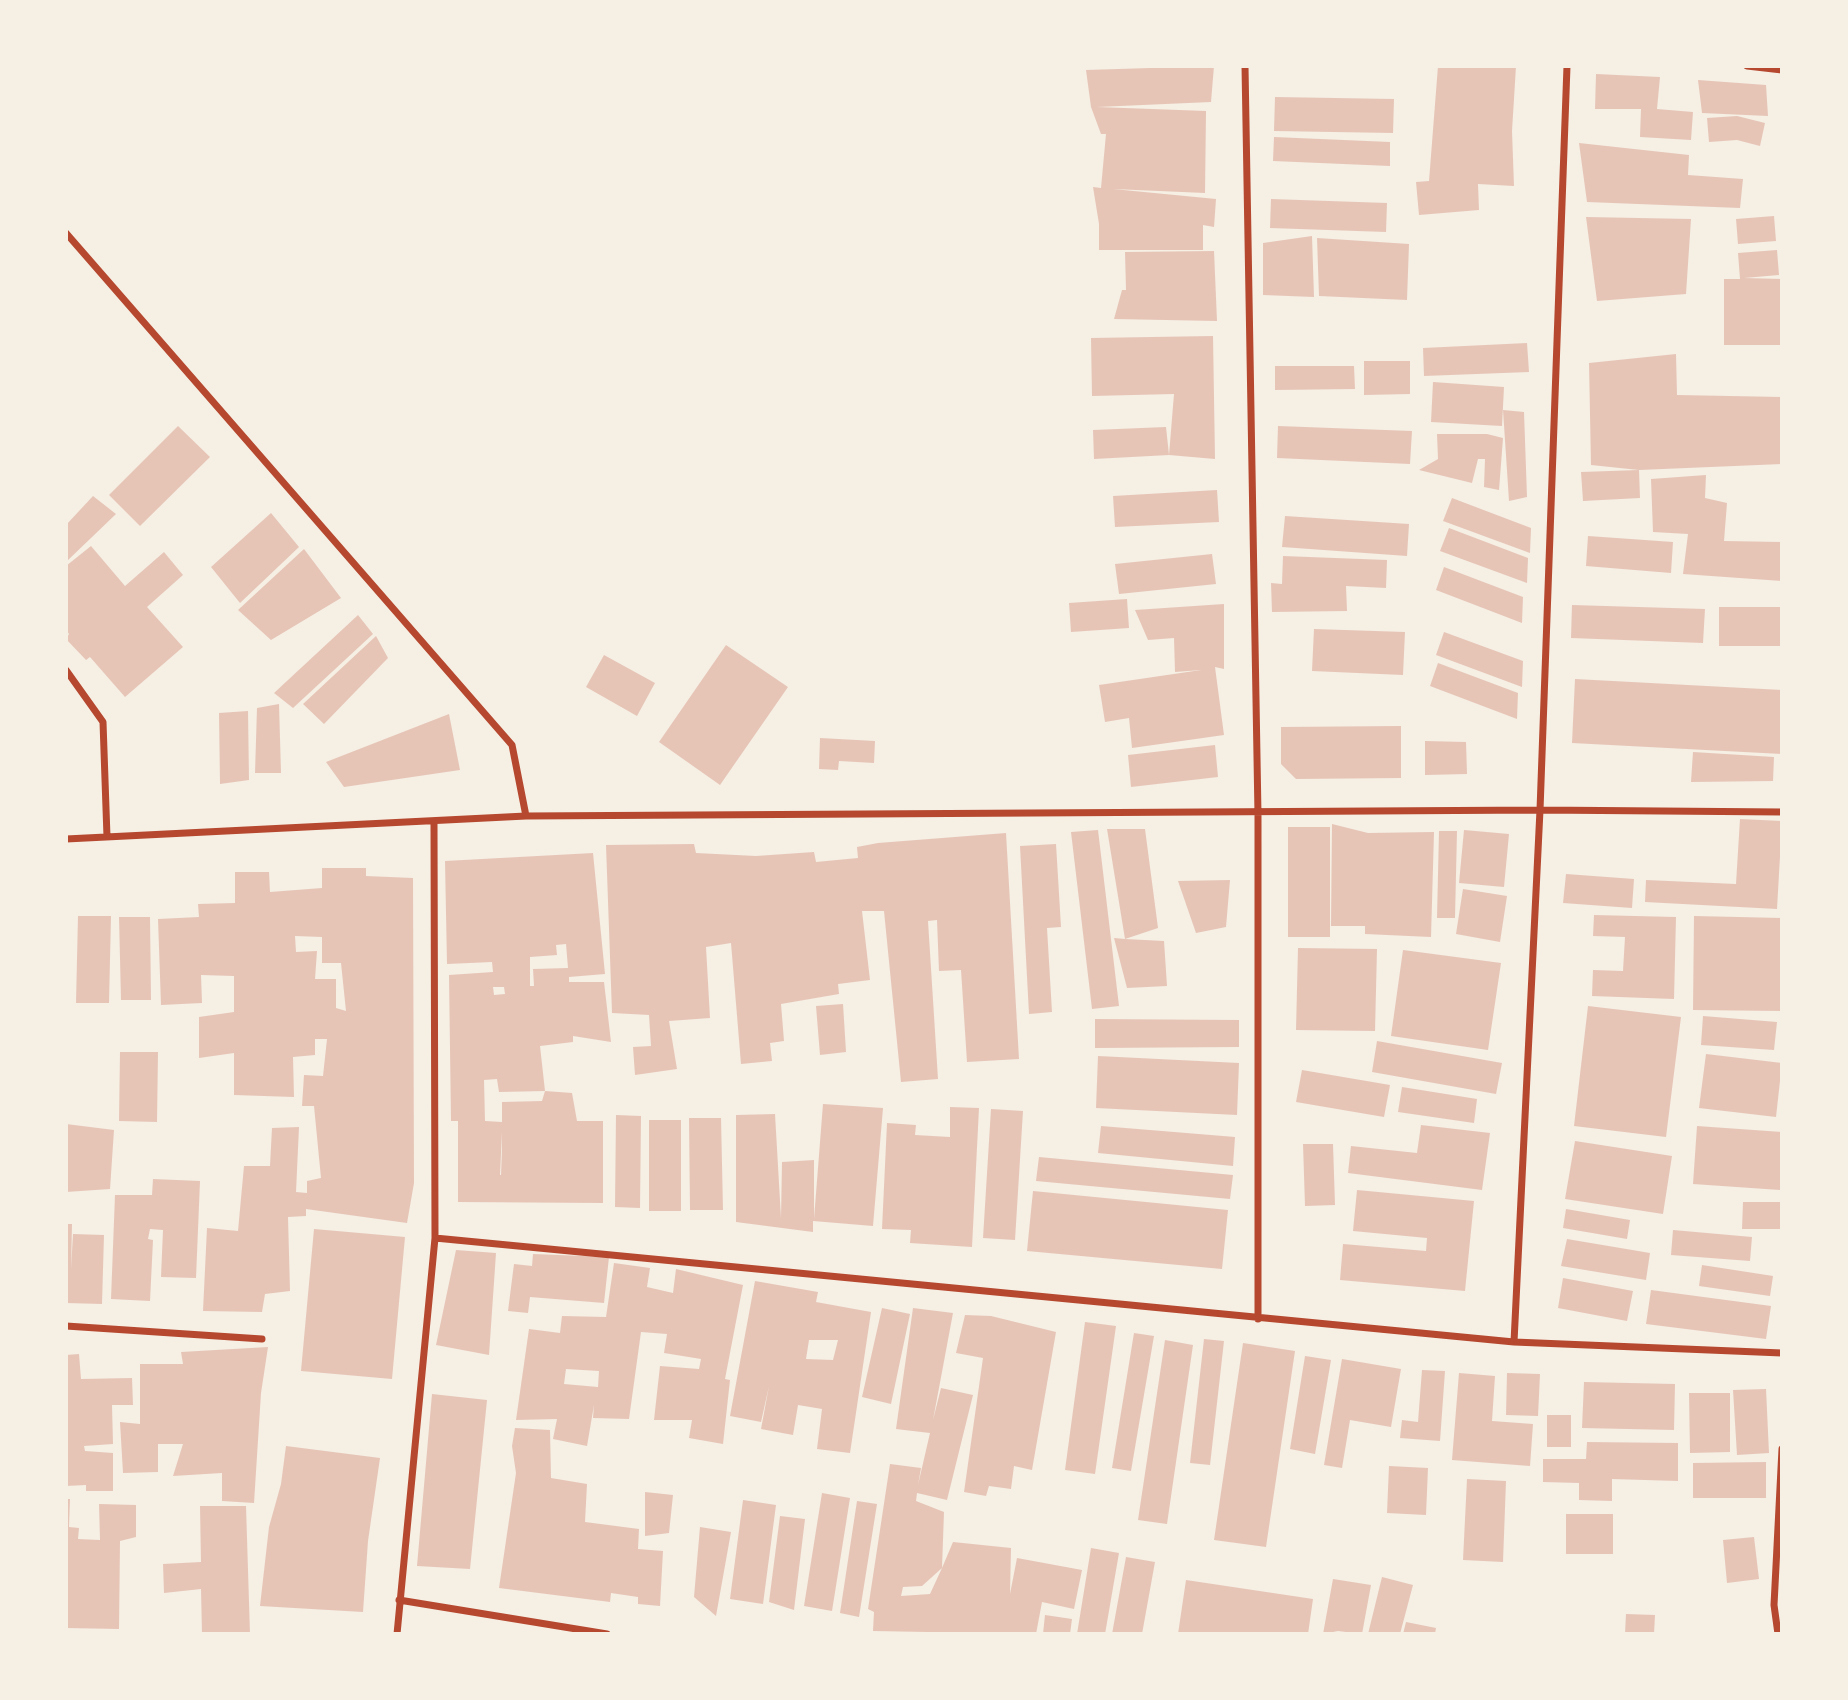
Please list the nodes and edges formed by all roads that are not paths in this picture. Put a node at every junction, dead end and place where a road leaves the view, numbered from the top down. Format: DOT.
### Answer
graph roads {
  1 [pos="1245,66"];
  2 [pos="1567,66"];
  3 [pos="1747,66"];
  4 [pos="1782,70"];
  5 [pos="66,233"];
  6 [pos="66,670"];
  7 [pos="1540,810"];
  8 [pos="1782,812"];
  9 [pos="1258,814"];
  10 [pos="526,816"];
  11 [pos="434,821"];
  12 [pos="107,837"];
  13 [pos="66,839"];
  14 [pos="435,1238"];
  15 [pos="1258,1319"];
  16 [pos="66,1326"];
  17 [pos="262,1339"];
  18 [pos="1514,1342"];
  19 [pos="1782,1353"];
  20 [pos="1782,1450"];
  21 [pos="399,1600"];
  22 [pos="397,1633"];
  23 [pos="607,1633"];
  24 [pos="1778,1633"];
  1 -- 9 [label="street"];
  2 -- 7 [label="street"];
  3 -- 4 [label="street"];
  5 -- 10 [label="street"];
  6 -- 12 [label="street"];
  7 -- 8 [label="street"];
  7 -- 9 [label="street"];
  7 -- 18 [label="street"];
  9 -- 10 [label="street"];
  9 -- 15 [label="street"];
  10 -- 11 [label="street"];
  11 -- 12 [label="street"];
  11 -- 14 [label="street"];
  12 -- 13 [label="street"];
  14 -- 15 [label="street"];
  14 -- 21 [label="street"];
  15 -- 18 [label="street"];
  16 -- 17 [label="street"];
  18 -- 19 [label="street"];
  20 -- 24 [label="street"];
  21 -- 22 [label="street"];
  21 -- 23 [label="street"];
}
